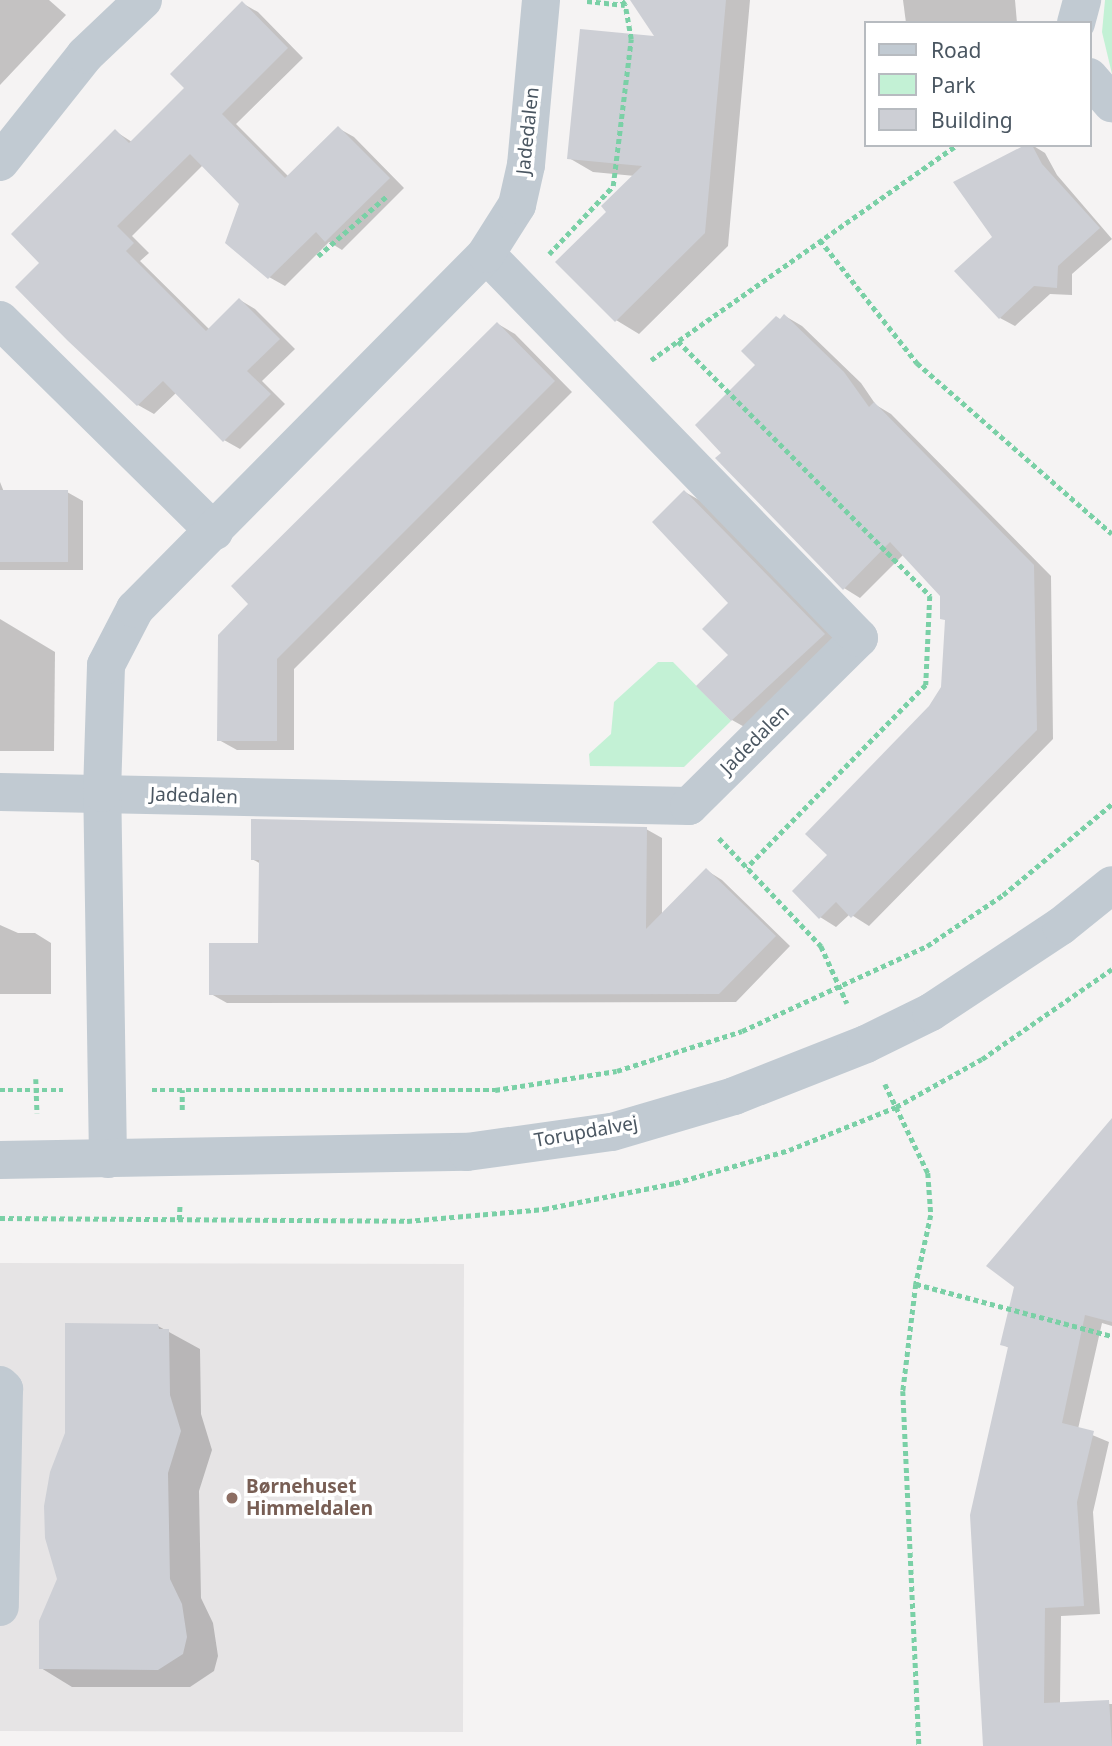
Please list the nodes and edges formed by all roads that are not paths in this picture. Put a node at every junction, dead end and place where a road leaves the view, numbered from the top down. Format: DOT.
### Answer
graph roads {
  1 [pos="143,0"];
  2 [pos="541,0"];
  3 [pos="1082,0"];
  4 [pos="1077,21"];
  5 [pos="1091,79"];
  6 [pos="1112,103"];
  7 [pos="0,162"];
  8 [pos="486,254"];
  9 [pos="0,320"];
  10 [pos="214,531"];
  11 [pos="0,792"];
  12 [pos="102,793"];
  13 [pos="1112,885"];
  14 [pos="108,1159"];
  15 [pos="0,1160"];
  16 [pos="0,1385"];
  17 [pos="0,1607"];
  1 -- 7 [label="street"];
  2 -- 8 [label="street, Jadedalen"];
  3 -- 4 [label="street"];
  5 -- 6 [label="street"];
  8 -- 10 [label="street, Jadedalen"];
  8 -- 12 [label="street, Jadedalen"];
  9 -- 10 [label="street"];
  10 -- 12 [label="street, Jadedalen"];
  11 -- 12 [label="street, Jadedalen"];
  12 -- 14 [label="street, Jadedalen"];
  13 -- 14 [label="street, Torupdalvej"];
  14 -- 15 [label="street, Torupdalvej"];
  16 -- 17 [label="street"];
}
